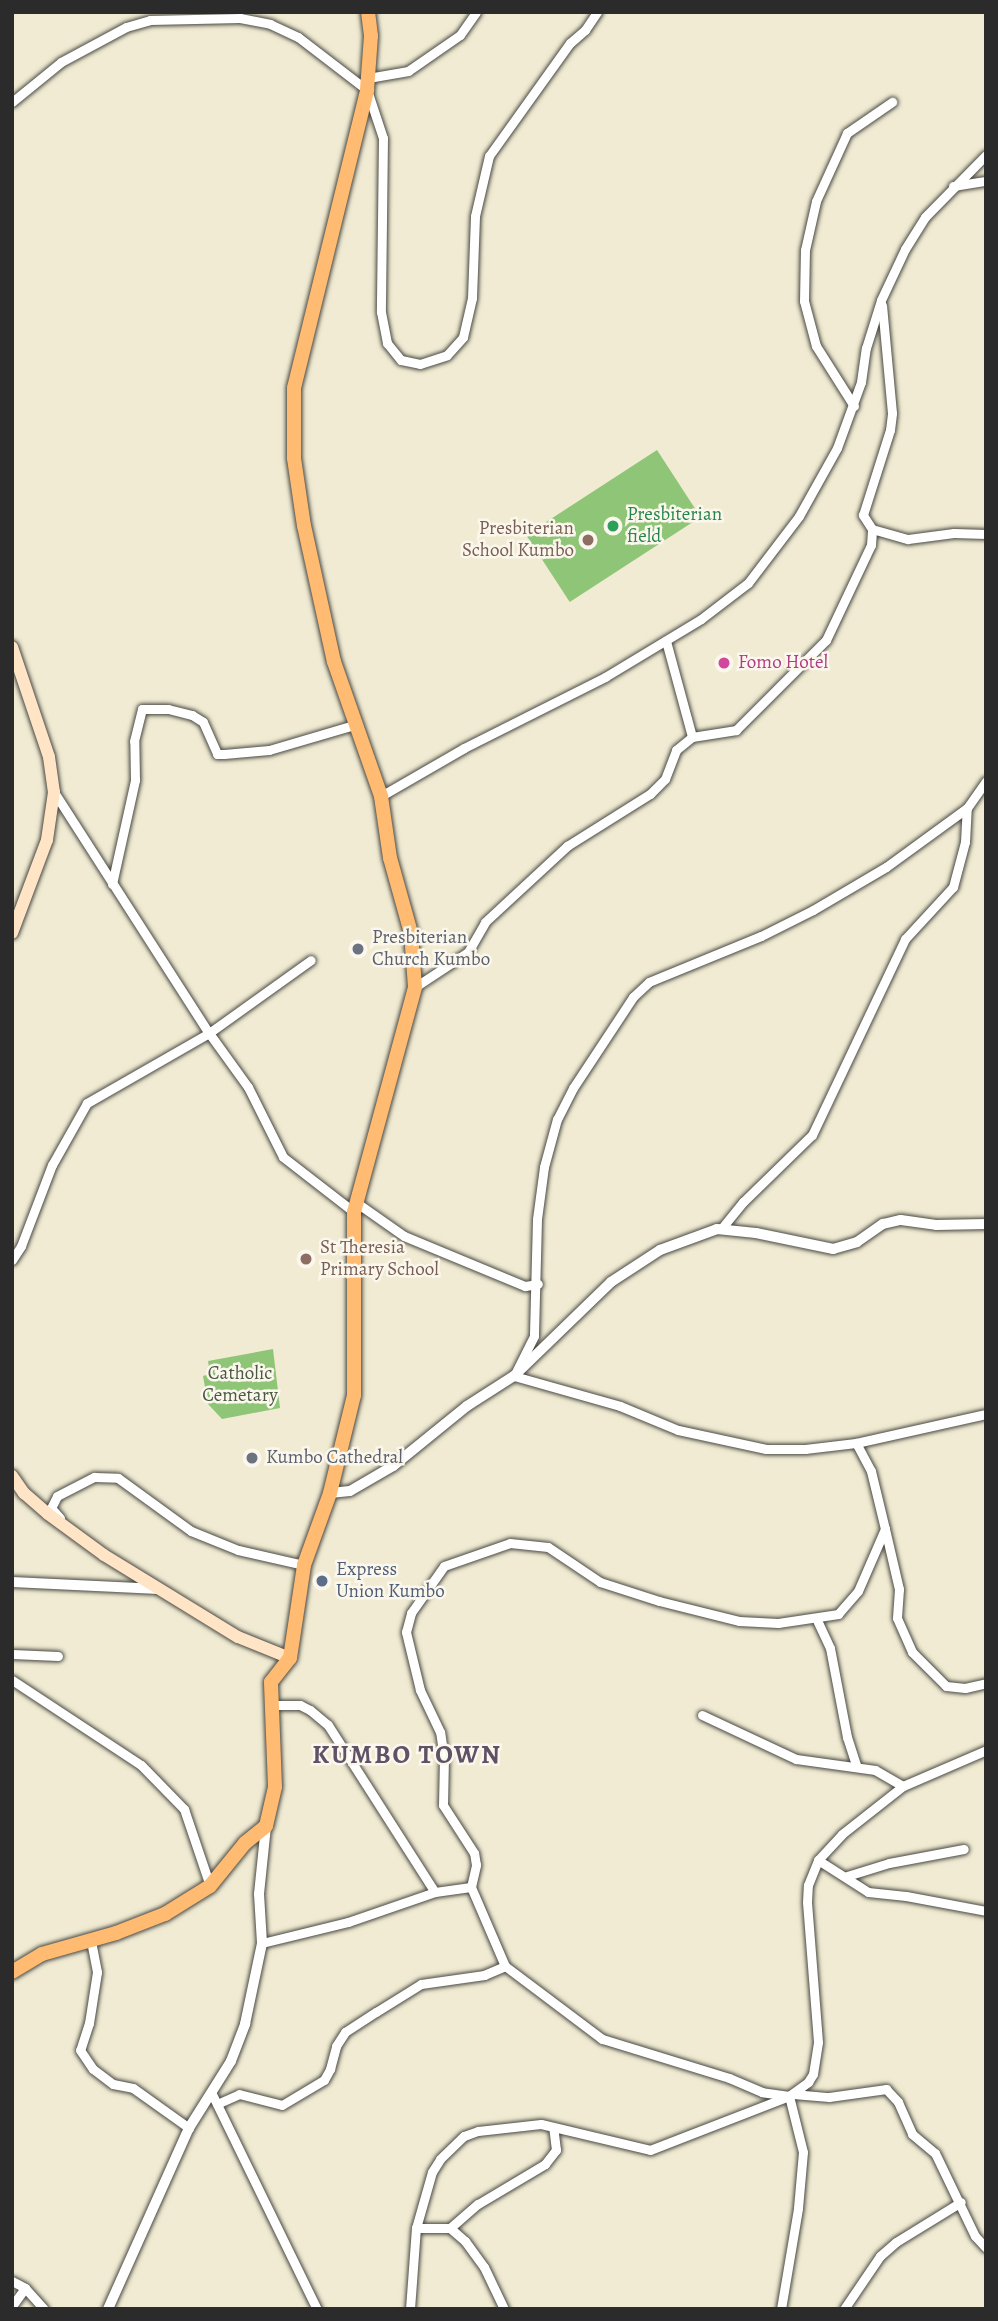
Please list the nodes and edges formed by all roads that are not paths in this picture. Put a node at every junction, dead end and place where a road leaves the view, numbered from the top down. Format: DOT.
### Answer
graph roads {
  1 [pos="368,12"];
  2 [pos="477,12"];
  3 [pos="597,12"];
  4 [pos="367,84"];
  5 [pos="12,102"];
  6 [pos="892,102"];
  7 [pos="986,155"];
  8 [pos="986,181"];
  9 [pos="953,186"];
  10 [pos="881,300"];
  11 [pos="854,406"];
  12 [pos="872,529"];
  13 [pos="986,534"];
  14 [pos="666,641"];
  15 [pos="12,647"];
  16 [pos="354,725"];
  17 [pos="692,737"];
  18 [pos="986,781"];
  19 [pos="54,792"];
  20 [pos="381,796"];
  21 [pos="967,808"];
  22 [pos="112,884"];
  23 [pos="12,933"];
  24 [pos="311,960"];
  25 [pos="415,987"];
  26 [pos="209,1034"];
  27 [pos="355,1208"];
  28 [pos="986,1224"];
  29 [pos="721,1229"];
  30 [pos="12,1260"];
  31 [pos="538,1284"];
  32 [pos="514,1376"];
  33 [pos="986,1414"];
  34 [pos="856,1443"];
  35 [pos="12,1476"];
  36 [pos="330,1493"];
  37 [pos="70,1529"];
  38 [pos="885,1530"];
  39 [pos="304,1565"];
  40 [pos="12,1582"];
  41 [pos="161,1589"];
  42 [pos="816,1618"];
  43 [pos="12,1654"];
  44 [pos="58,1656"];
  45 [pos="290,1658"];
  46 [pos="12,1680"];
  47 [pos="986,1683"];
  48 [pos="271,1705"];
  49 [pos="702,1715"];
  50 [pos="986,1750"];
  51 [pos="856,1765"];
  52 [pos="903,1786"];
  53 [pos="266,1826"];
  54 [pos="964,1849"];
  55 [pos="818,1860"];
  56 [pos="847,1876"];
  57 [pos="211,1886"];
  58 [pos="471,1887"];
  59 [pos="435,1892"];
  60 [pos="986,1911"];
  61 [pos="91,1941"];
  62 [pos="262,1943"];
  63 [pos="505,1966"];
  64 [pos="12,1972"];
  65 [pos="211,2092"];
  66 [pos="791,2095"];
  67 [pos="217,2104"];
  68 [pos="553,2127"];
  69 [pos="189,2128"];
  70 [pos="961,2202"];
  71 [pos="416,2228"];
  72 [pos="450,2228"];
  73 [pos="986,2248"];
  74 [pos="12,2281"];
  75 [pos="25,2288"];
  76 [pos="12,2306"];
  77 [pos="44,2309"];
  78 [pos="108,2309"];
  79 [pos="317,2309"];
  80 [pos="410,2309"];
  81 [pos="504,2309"];
  82 [pos="781,2309"];
  83 [pos="844,2309"];
  1 -- 4 [label="highway"];
  2 -- 4 [label="street"];
  3 -- 4 [label="street"];
  4 -- 5 [label="street"];
  4 -- 16 [label="highway"];
  6 -- 11 [label="street"];
  7 -- 9 [label="street"];
  8 -- 9 [label="street"];
  9 -- 10 [label="street"];
  10 -- 11 [label="street"];
  10 -- 12 [label="street"];
  11 -- 14 [label="street"];
  12 -- 13 [label="street"];
  12 -- 17 [label="street"];
  14 -- 17 [label="street"];
  14 -- 20 [label="street"];
  15 -- 19 [label="main road"];
  16 -- 20 [label="highway"];
  16 -- 22 [label="street"];
  17 -- 25 [label="street"];
  18 -- 21 [label="street"];
  19 -- 22 [label="street"];
  19 -- 23 [label="main road"];
  20 -- 25 [label="highway"];
  21 -- 29 [label="street"];
  21 -- 31 [label="street"];
  22 -- 26 [label="street"];
  24 -- 26 [label="street"];
  25 -- 27 [label="highway"];
  26 -- 27 [label="street"];
  26 -- 30 [label="street"];
  27 -- 31 [label="street"];
  27 -- 36 [label="highway"];
  28 -- 29 [label="street"];
  29 -- 32 [label="street"];
  31 -- 32 [label="street"];
  32 -- 34 [label="street"];
  32 -- 36 [label="street"];
  33 -- 34 [label="street"];
  34 -- 38 [label="street"];
  35 -- 37 [label="main road"];
  36 -- 39 [label="highway"];
  37 -- 39 [label="street"];
  37 -- 41 [label="main road"];
  38 -- 42 [label="street"];
  38 -- 47 [label="street"];
  39 -- 45 [label="highway"];
  40 -- 41 [label="street"];
  41 -- 45 [label="main road"];
  42 -- 51 [label="street"];
  42 -- 58 [label="street"];
  43 -- 44 [label="street"];
  45 -- 48 [label="highway"];
  46 -- 57 [label="street"];
  48 -- 53 [label="highway"];
  48 -- 59 [label="street"];
  49 -- 51 [label="street"];
  50 -- 52 [label="street"];
  51 -- 52 [label="street"];
  52 -- 55 [label="street"];
  53 -- 57 [label="highway"];
  53 -- 62 [label="street"];
  54 -- 56 [label="street"];
  55 -- 56 [label="street"];
  55 -- 66 [label="street"];
  56 -- 60 [label="street"];
  57 -- 61 [label="highway"];
  58 -- 59 [label="street"];
  58 -- 63 [label="street"];
  59 -- 62 [label="street"];
  61 -- 64 [label="highway"];
  61 -- 69 [label="street"];
  62 -- 65 [label="street"];
  63 -- 66 [label="street"];
  63 -- 67 [label="street"];
  65 -- 67 [label="street"];
  65 -- 69 [label="street"];
  66 -- 68 [label="street"];
  66 -- 70 [label="street"];
  66 -- 82 [label="street"];
  67 -- 79 [label="street"];
  68 -- 71 [label="street"];
  68 -- 72 [label="street"];
  69 -- 78 [label="street"];
  70 -- 73 [label="street"];
  70 -- 83 [label="street"];
  71 -- 72 [label="street"];
  71 -- 80 [label="street"];
  72 -- 81 [label="street"];
  74 -- 75 [label="street"];
  75 -- 76 [label="street"];
  75 -- 77 [label="street"];
}
